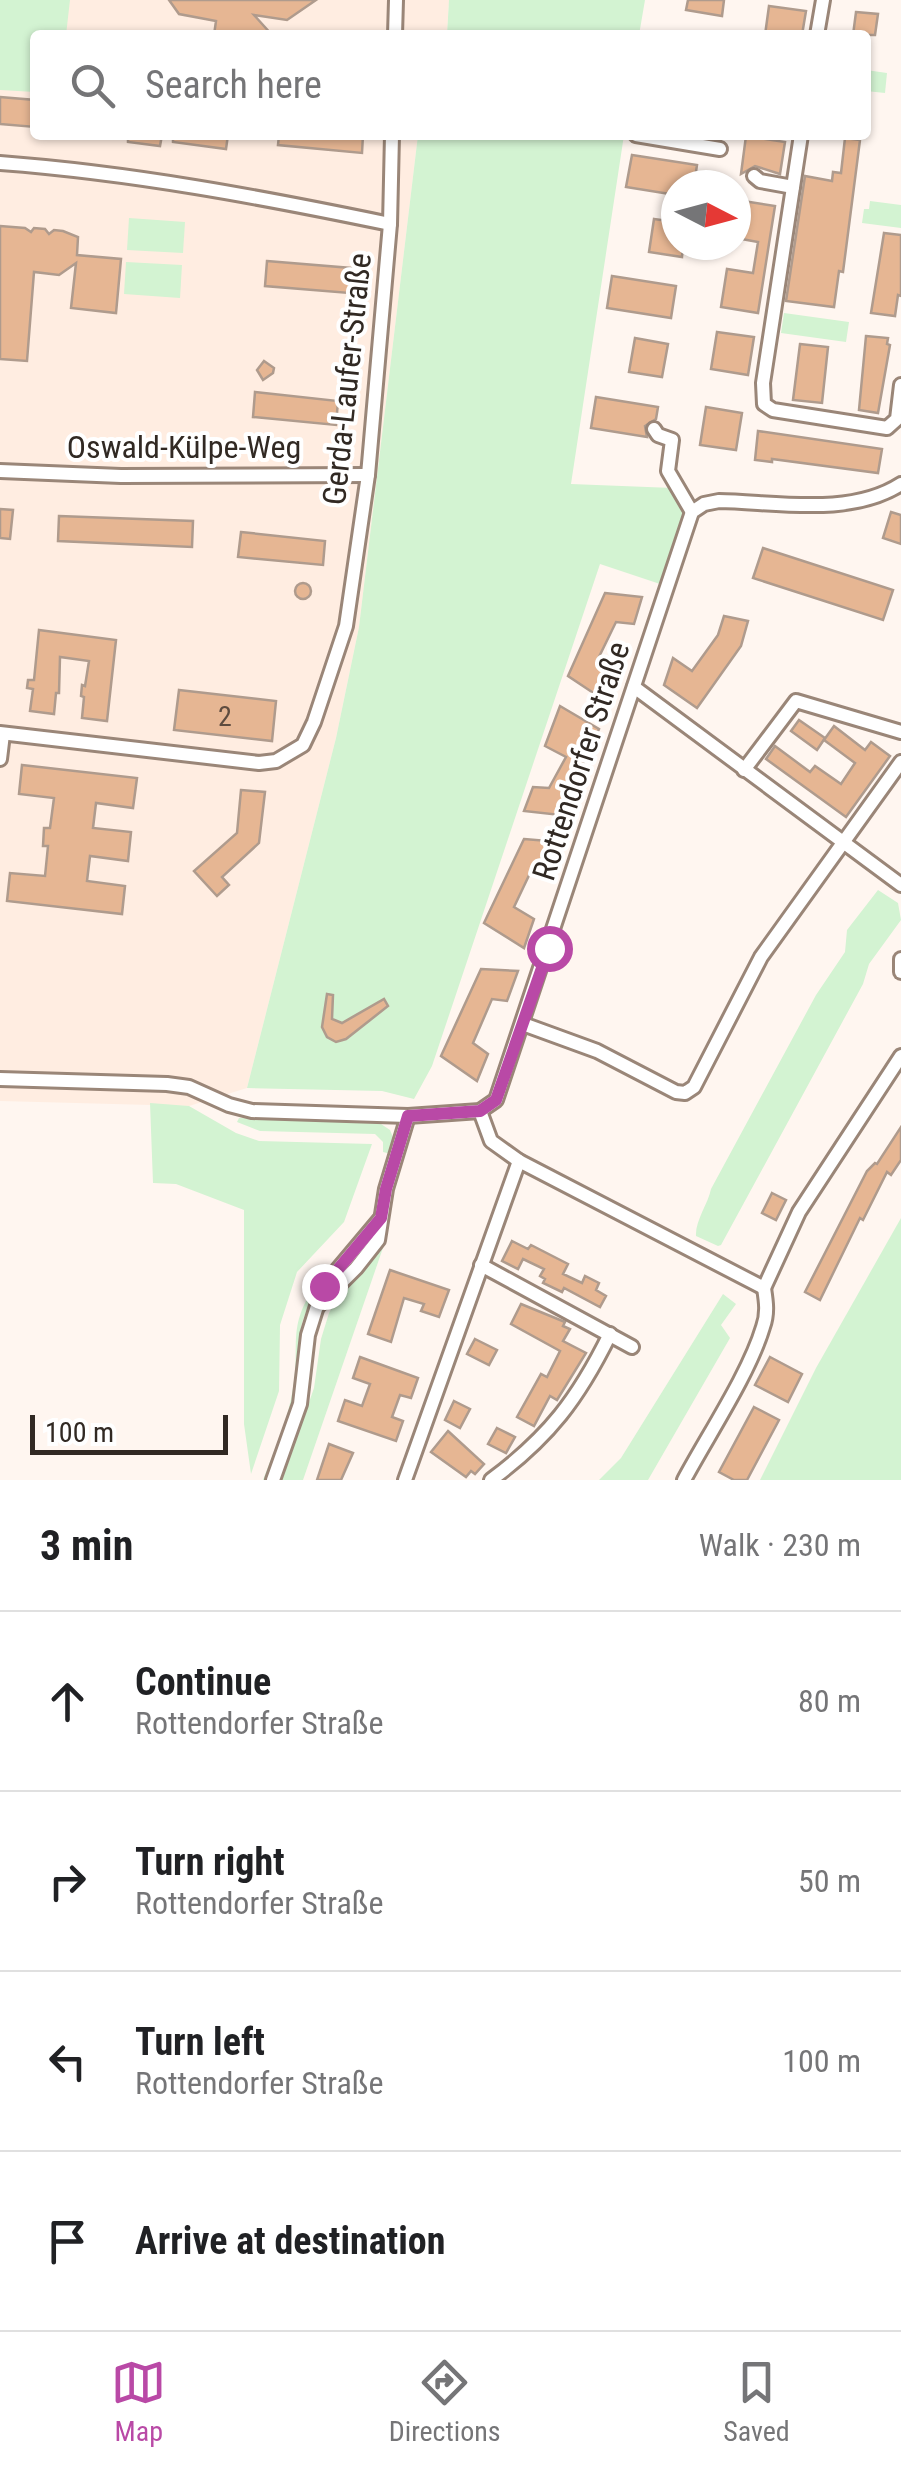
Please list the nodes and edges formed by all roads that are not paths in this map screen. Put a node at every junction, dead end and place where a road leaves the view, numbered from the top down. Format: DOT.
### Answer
graph roads {
  1 [pos="396,0"];
  2 [pos="823,0"];
  3 [pos="395,30"];
  4 [pos="818,30"];
  5 [pos="392,140"];
  6 [pos="662,140"];
  7 [pos="800,140"];
  8 [pos="720,149"];
  9 [pos="0,163"];
  10 [pos="754,176"];
  11 [pos="793,187"];
  12 [pos="390,224"];
  13 [pos="901,384"];
  14 [pos="654,429"];
  15 [pos="0,470"];
  16 [pos="368,475"];
  17 [pos="901,484"];
  18 [pos="692,512"];
  19 [pos="634,687"];
  20 [pos="901,732"];
  21 [pos="2,734"];
  22 [pos="0,758"];
  23 [pos="901,762"];
  24 [pos="744,770"];
  25 [pos="844,842"];
  26 [pos="901,885"];
  27 [pos="901,959"];
  28 [pos="901,972"];
  29 [pos="523,1024"];
  30 [pos="901,1056"];
  31 [pos="0,1080"];
  32 [pos="480,1111"];
  33 [pos="408,1116"];
  34 [pos="519,1161"];
  35 [pos="481,1265"];
  36 [pos="764,1288"];
  37 [pos="610,1334"];
  38 [pos="632,1347"];
  39 [pos="273,1480"];
  40 [pos="405,1480"];
  41 [pos="492,1480"];
  42 [pos="684,1480"];
  1 -- 3 [label="street"];
  2 -- 4 [label="street"];
  5 -- 12 [label="street, Gerda-Laufer-Straße"];
  6 -- 8 [label="street"];
  7 -- 11 [label="street"];
  9 -- 12 [label="street"];
  10 -- 11 [label="street"];
  11 -- 13 [label="street"];
  12 -- 16 [label="street, Gerda-Laufer-Straße"];
  14 -- 18 [label="street"];
  15 -- 16 [label="street, Oswald-Külpe-Weg"];
  16 -- 21 [label="street, Gerda-Laufer-Straße"];
  17 -- 18 [label="street"];
  18 -- 19 [label="street, Rottendorfer Straße"];
  19 -- 24 [label="street"];
  19 -- 29 [label="street, Rottendorfer Straße"];
  20 -- 24 [label="street"];
  21 -- 22 [label="street"];
  23 -- 25 [label="street"];
  24 -- 25 [label="street"];
  25 -- 26 [label="street"];
  25 -- 29 [label="street"];
  27 -- 28 [label="street"];
  29 -- 32 [label="street, Rottendorfer Straße"];
  30 -- 36 [label="street"];
  31 -- 33 [label="street"];
  32 -- 33 [label="street"];
  32 -- 34 [label="street"];
  33 -- 39 [label="street"];
  34 -- 35 [label="street"];
  34 -- 36 [label="street"];
  35 -- 37 [label="street"];
  35 -- 40 [label="street"];
  36 -- 42 [label="street"];
  37 -- 38 [label="street"];
  37 -- 41 [label="street"];
}
